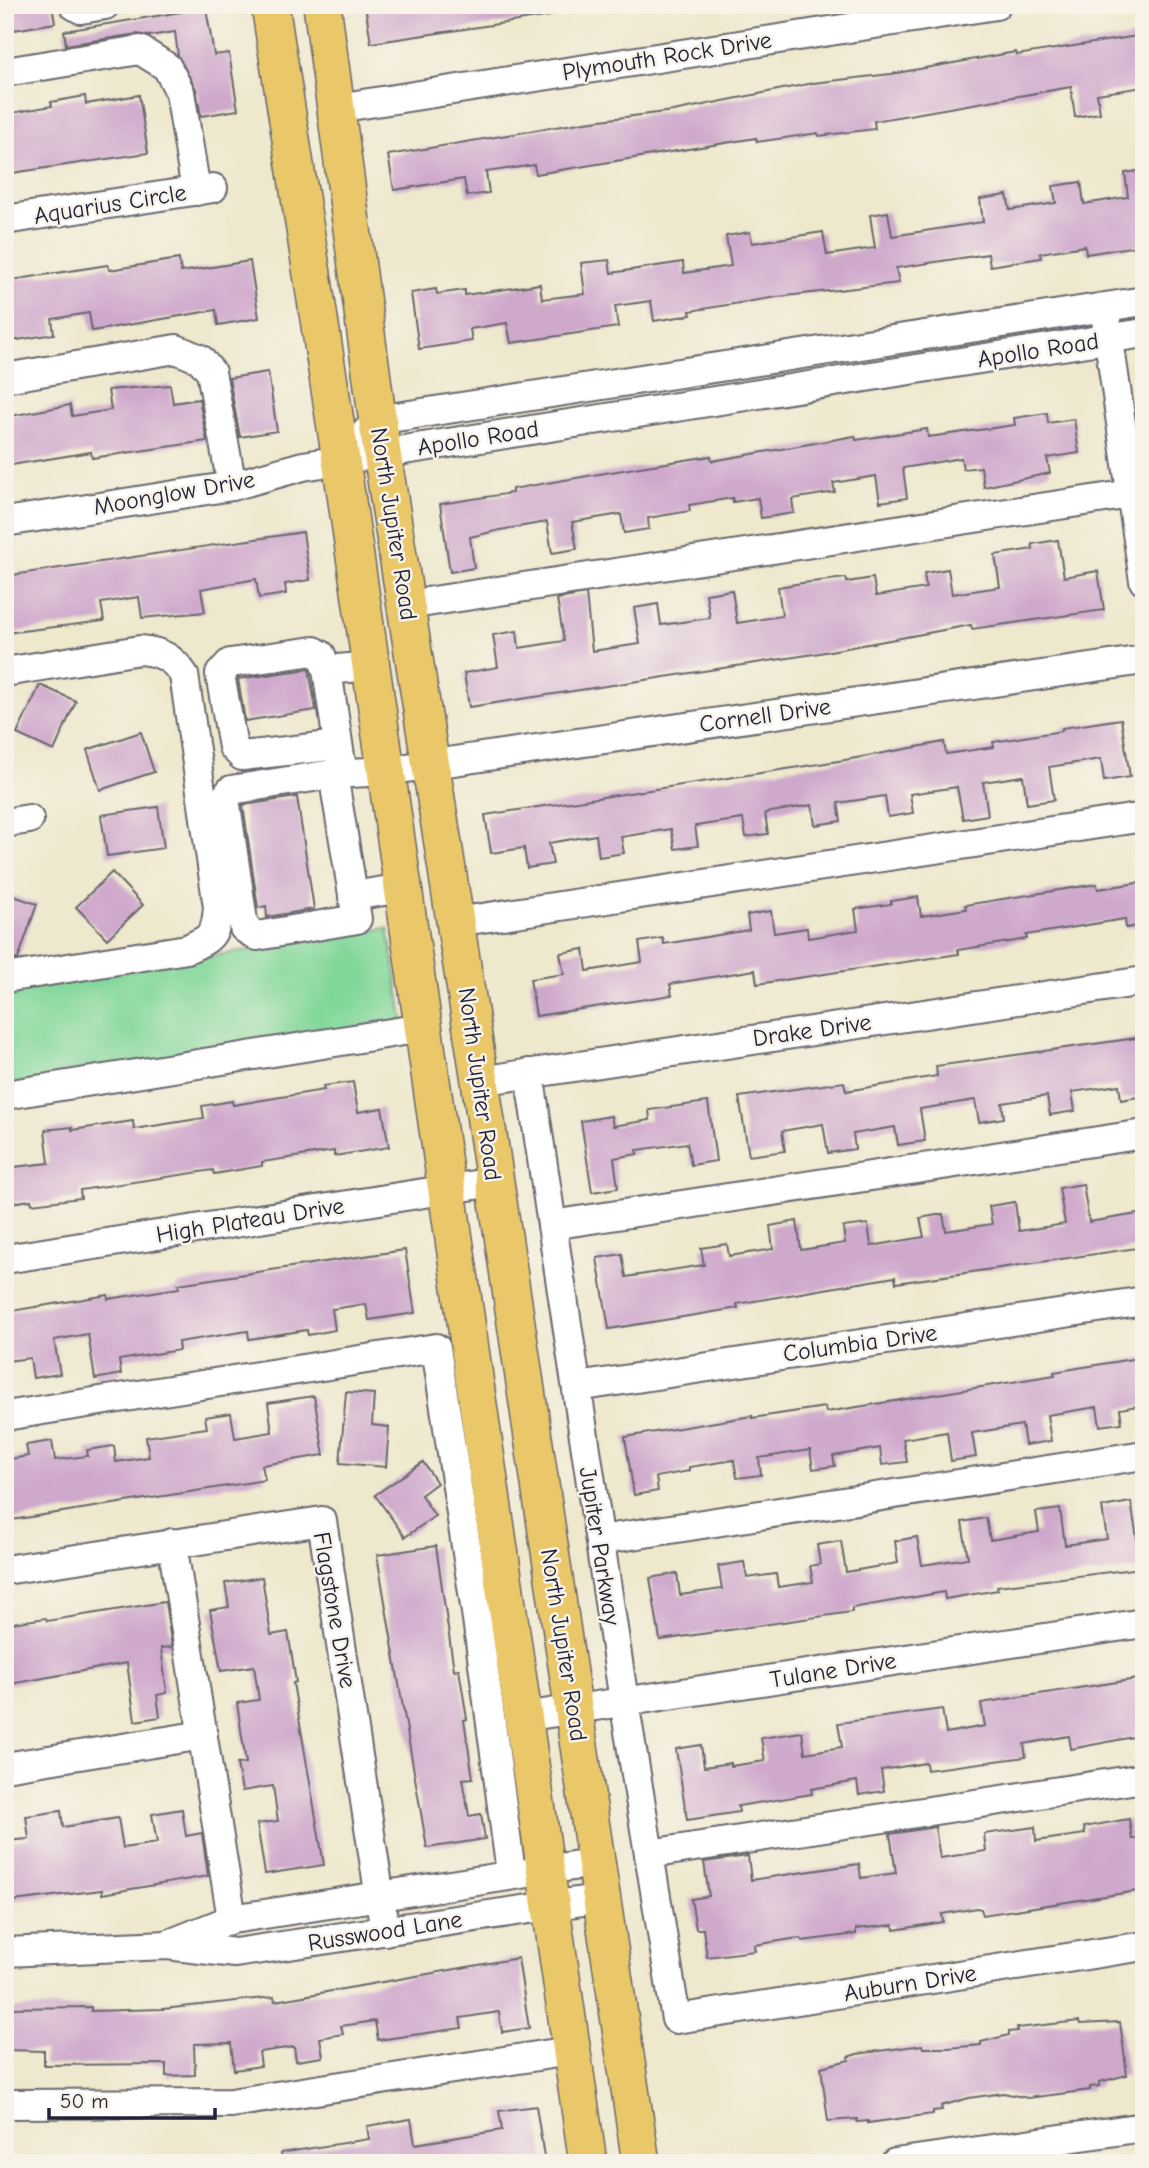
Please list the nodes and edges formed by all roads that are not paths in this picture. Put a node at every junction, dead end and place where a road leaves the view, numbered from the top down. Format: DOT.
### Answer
graph roads {
  1 [pos="74,5"];
  2 [pos="105,5"];
  3 [pos="270,5"];
  4 [pos="300,5"];
  5 [pos="996,5"];
  6 [pos="325,22"];
  7 [pos="5,72"];
  8 [pos="337,108"];
  9 [pos="5,220"];
  10 [pos="1144,301"];
  11 [pos="1104,307"];
  12 [pos="1144,333"];
  13 [pos="1109,338"];
  14 [pos="5,377"];
  15 [pos="380,437"];
  16 [pos="341,460"];
  17 [pos="232,486"];
  18 [pos="1138,493"];
  19 [pos="5,522"];
  20 [pos="1144,581"];
  21 [pos="407,605"];
  22 [pos="1144,660"];
  23 [pos="370,666"];
  24 [pos="327,670"];
  25 [pos="5,673"];
  26 [pos="338,745"];
  27 [pos="432,764"];
  28 [pos="386,771"];
  29 [pos="338,775"];
  30 [pos="1144,817"];
  31 [pos="402,888"];
  32 [pos="353,895"];
  33 [pos="456,922"];
  34 [pos="414,971"];
  35 [pos="5,978"];
  36 [pos="1144,981"];
  37 [pos="422,1028"];
  38 [pos="529,1073"];
  39 [pos="480,1081"];
  40 [pos="5,1095"];
  41 [pos="1144,1134"];
  42 [pos="494,1182"];
  43 [pos="447,1189"];
  44 [pos="552,1224"];
  45 [pos="5,1259"];
  46 [pos="1144,1301"];
  47 [pos="453,1345"];
  48 [pos="577,1387"];
  49 [pos="5,1416"];
  50 [pos="1144,1455"];
  51 [pos="600,1540"];
  52 [pos="172,1543"];
  53 [pos="5,1570"];
  54 [pos="1144,1623"];
  55 [pos="624,1701"];
  56 [pos="573,1709"];
  57 [pos="523,1717"];
  58 [pos="203,1735"];
  59 [pos="5,1767"];
  60 [pos="1144,1778"];
  61 [pos="649,1854"];
  62 [pos="598,1862"];
  63 [pos="528,1871"];
  64 [pos="380,1894"];
  65 [pos="603,1898"];
  66 [pos="550,1905"];
  67 [pos="232,1919"];
  68 [pos="385,1931"];
  69 [pos="167,1945"];
  70 [pos="1144,1946"];
  71 [pos="5,1952"];
  72 [pos="676,2019"];
  73 [pos="570,2051"];
  74 [pos="5,2104"];
  75 [pos="1144,2127"];
  76 [pos="588,2163"];
  77 [pos="641,2163"];
  78 [pos="895,2163"];
  1 -- 2 [label="street"];
  3 -- 16 [label="main road, North Jupiter Road"];
  4 -- 6 [label="main road"];
  5 -- 8 [label="street, Plymouth Rock Drive"];
  6 -- 8 [label="main road, North Jupiter Road"];
  7 -- 9 [label="street, Aquarius Circle"];
  8 -- 15 [label="main road, North Jupiter Road"];
  10 -- 11 [label="street, Apollo Road"];
  11 -- 13 [label="street"];
  11 -- 15 [label="street, Apollo Road"];
  12 -- 13 [label="street, Apollo Road"];
  13 -- 15 [label="street, Apollo Road"];
  13 -- 18 [label="street"];
  14 -- 17 [label="street"];
  15 -- 16 [label="street"];
  15 -- 21 [label="main road, North Jupiter Road"];
  16 -- 17 [label="street, Moonglow Drive"];
  16 -- 23 [label="main road, North Jupiter Road"];
  17 -- 19 [label="street, Moonglow Drive"];
  18 -- 20 [label="street"];
  18 -- 21 [label="street"];
  21 -- 27 [label="main road, North Jupiter Road"];
  22 -- 27 [label="street, Cornell Drive"];
  23 -- 24 [label="street"];
  23 -- 28 [label="main road, North Jupiter Road"];
  24 -- 26 [label="street"];
  24 -- 26 [label="street"];
  25 -- 35 [label="street"];
  26 -- 29 [label="street"];
  27 -- 28 [label="street, Cornell Drive"];
  27 -- 33 [label="main road, North Jupiter Road"];
  28 -- 29 [label="street, Cornell Drive"];
  28 -- 31 [label="main road, North Jupiter Road"];
  29 -- 32 [label="street"];
  29 -- 32 [label="street, Cornell Drive"];
  30 -- 33 [label="street"];
  31 -- 32 [label="street"];
  31 -- 34 [label="main road, North Jupiter Road"];
  33 -- 39 [label="main road, North Jupiter Road"];
  34 -- 37 [label="main road, North Jupiter Road"];
  34 -- 39 [label="main road"];
  36 -- 38 [label="street, Drake Drive"];
  37 -- 40 [label="street"];
  37 -- 43 [label="main road, North Jupiter Road"];
  38 -- 39 [label="street, Drake Drive"];
  38 -- 44 [label="street, Jupiter Parkway"];
  39 -- 42 [label="main road, North Jupiter Road"];
  41 -- 44 [label="street"];
  42 -- 43 [label="street, High Plateau Drive"];
  42 -- 56 [label="main road, North Jupiter Road"];
  43 -- 45 [label="street, High Plateau Drive"];
  43 -- 47 [label="main road, North Jupiter Road"];
  44 -- 48 [label="street, Jupiter Parkway"];
  46 -- 48 [label="street, Columbia Drive"];
  47 -- 49 [label="street"];
  47 -- 57 [label="main road, North Jupiter Road"];
  47 -- 63 [label="street"];
  48 -- 51 [label="street, Jupiter Parkway"];
  50 -- 51 [label="street"];
  51 -- 55 [label="street, Jupiter Parkway"];
  52 -- 53 [label="street, Flagstone Drive"];
  52 -- 58 [label="street"];
  52 -- 64 [label="street, Flagstone Drive"];
  54 -- 55 [label="street, Tulane Drive"];
  55 -- 56 [label="street, Tulane Drive"];
  55 -- 61 [label="street, Jupiter Parkway"];
  56 -- 57 [label="street, Tulane Drive"];
  56 -- 62 [label="main road, North Jupiter Road"];
  57 -- 63 [label="main road, North Jupiter Road"];
  58 -- 59 [label="street"];
  58 -- 67 [label="street"];
  60 -- 61 [label="street"];
  61 -- 72 [label="street, Jupiter Parkway"];
  62 -- 63 [label="street, Russwood Lane"];
  62 -- 65 [label="main road, North Jupiter Road"];
  63 -- 64 [label="street, Russwood Lane"];
  63 -- 66 [label="main road, North Jupiter Road"];
  64 -- 67 [label="street, Russwood Lane"];
  64 -- 68 [label="street, Flagstone Drive"];
  65 -- 66 [label="street, Russwood Lane"];
  65 -- 77 [label="main road, North Jupiter Road"];
  66 -- 68 [label="street, Russwood Lane"];
  66 -- 73 [label="main road, North Jupiter Road"];
  67 -- 69 [label="street, Russwood Lane"];
  68 -- 69 [label="street, Russwood Lane"];
  69 -- 71 [label="street, Russwood Lane"];
  70 -- 72 [label="street, Auburn Drive"];
  73 -- 74 [label="street"];
  73 -- 76 [label="main road, North Jupiter Road"];
  75 -- 78 [label="street"];
}
